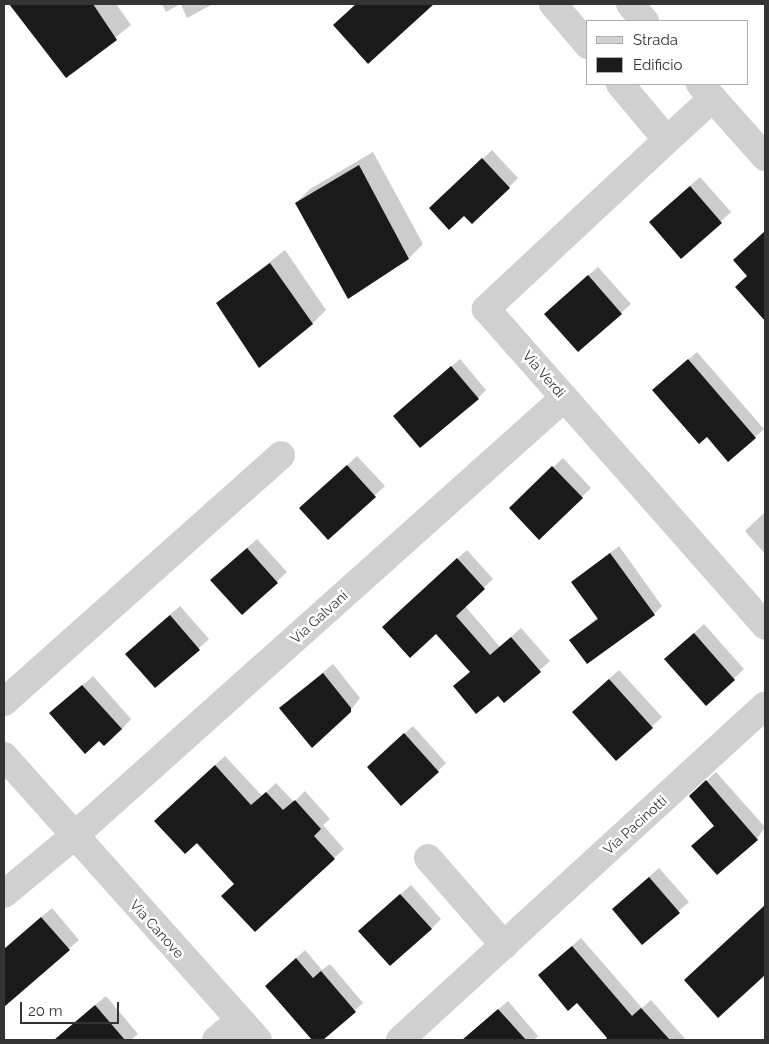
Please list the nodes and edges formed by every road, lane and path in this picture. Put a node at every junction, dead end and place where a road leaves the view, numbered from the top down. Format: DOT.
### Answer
graph roads {
  1 [pos="554,4"];
  2 [pos="630,4"];
  3 [pos="644,20"];
  4 [pos="586,43"];
  5 [pos="621,85"];
  6 [pos="707,91"];
  7 [pos="667,140"];
  8 [pos="765,157"];
  9 [pos="564,398"];
  10 [pos="281,455"];
  11 [pos="765,625"];
  12 [pos="4,702"];
  13 [pos="765,705"];
  14 [pos="4,756"];
  15 [pos="73,837"];
  16 [pos="428,858"];
  17 [pos="4,894"];
  18 [pos="504,944"];
  19 [pos="240,1020"];
  20 [pos="216,1040"];
  21 [pos="258,1040"];
  22 [pos="400,1040"];
  1 -- 4 [label="street"];
  2 -- 3 [label="street"];
  5 -- 7 [label="street"];
  6 -- 7 [label="street, Via Verdi"];
  6 -- 8 [label="street"];
  7 -- 9 [label="street, Via Verdi"];
  9 -- 11 [label="street, Via Verdi"];
  9 -- 15 [label="street, Via Galvani"];
  10 -- 12 [label="street"];
  13 -- 18 [label="street, Via Pacinotti"];
  14 -- 15 [label="street, Via Canove"];
  15 -- 17 [label="street"];
  15 -- 19 [label="street, Via Canove"];
  16 -- 18 [label="street"];
  18 -- 22 [label="street, Via Pacinotti"];
  19 -- 20 [label="street"];
  19 -- 21 [label="street, Via Canove"];
}
